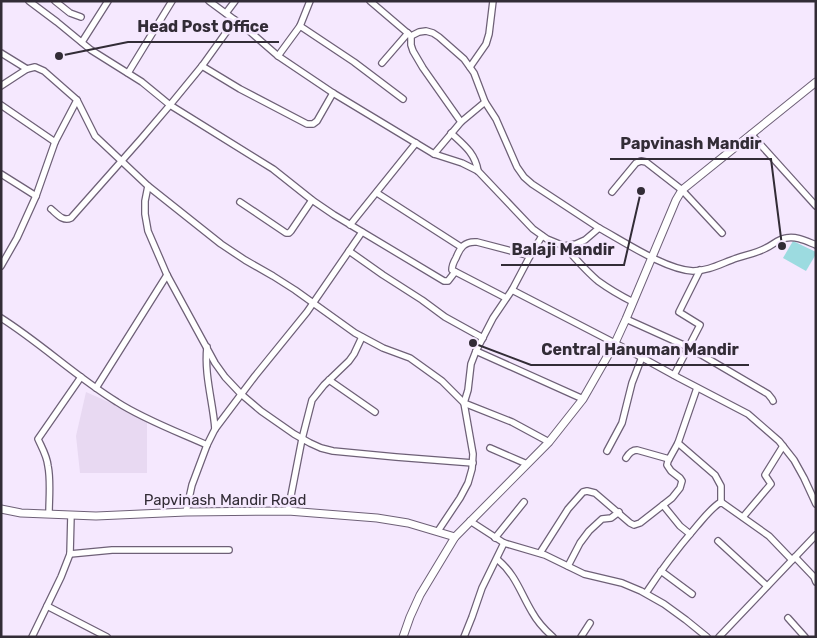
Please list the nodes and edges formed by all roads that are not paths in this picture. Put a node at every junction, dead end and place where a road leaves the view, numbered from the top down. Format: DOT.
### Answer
graph roads {
  1 [pos="29,1"];
  2 [pos="56,1"];
  3 [pos="108,1"];
  4 [pos="172,1"];
  5 [pos="209,1"];
  6 [pos="235,1"];
  7 [pos="310,1"];
  8 [pos="370,1"];
  9 [pos="493,1"];
  10 [pos="226,13"];
  11 [pos="81,17"];
  12 [pos="235,20"];
  13 [pos="300,26"];
  14 [pos="410,34"];
  15 [pos="82,42"];
  16 [pos="1,53"];
  17 [pos="278,56"];
  18 [pos="382,63"];
  19 [pos="202,66"];
  20 [pos="470,67"];
  21 [pos="27,69"];
  22 [pos="128,73"];
  23 [pos="816,82"];
  24 [pos="1,86"];
  25 [pos="333,93"];
  26 [pos="403,99"];
  27 [pos="77,100"];
  28 [pos="485,102"];
  29 [pos="1,105"];
  30 [pos="170,105"];
  31 [pos="460,122"];
  32 [pos="451,133"];
  33 [pos="751,134"];
  34 [pos="55,142"];
  35 [pos="416,143"];
  36 [pos="434,154"];
  37 [pos="121,161"];
  38 [pos="478,171"];
  39 [pos="1,174"];
  40 [pos="148,186"];
  41 [pos="682,190"];
  42 [pos="612,192"];
  43 [pos="377,193"];
  44 [pos="36,196"];
  45 [pos="312,200"];
  46 [pos="240,202"];
  47 [pos="816,206"];
  48 [pos="51,209"];
  49 [pos="350,225"];
  50 [pos="598,228"];
  51 [pos="362,232"];
  52 [pos="722,234"];
  53 [pos="542,236"];
  54 [pos="816,245"];
  55 [pos="564,246"];
  56 [pos="462,247"];
  57 [pos="349,251"];
  58 [pos="530,256"];
  59 [pos="652,257"];
  60 [pos="1,266"];
  61 [pos="700,270"];
  62 [pos="455,272"];
  63 [pos="167,275"];
  64 [pos="512,290"];
  65 [pos="506,298"];
  66 [pos="633,302"];
  67 [pos="314,303"];
  68 [pos="1,318"];
  69 [pos="626,319"];
  70 [pos="362,338"];
  71 [pos="483,338"];
  72 [pos="615,343"];
  73 [pos="207,347"];
  74 [pos="688,347"];
  75 [pos="476,350"];
  76 [pos="642,357"];
  77 [pos="674,375"];
  78 [pos="81,377"];
  79 [pos="329,380"];
  80 [pos="96,388"];
  81 [pos="697,388"];
  82 [pos="241,394"];
  83 [pos="583,399"];
  84 [pos="773,401"];
  85 [pos="464,403"];
  86 [pos="375,412"];
  87 [pos="215,429"];
  88 [pos="302,439"];
  89 [pos="549,442"];
  90 [pos="678,443"];
  91 [pos="207,445"];
  92 [pos="784,446"];
  93 [pos="490,448"];
  94 [pos="607,451"];
  95 [pos="626,458"];
  96 [pos="669,459"];
  97 [pos="474,463"];
  98 [pos="527,464"];
  99 [pos="524,502"];
  100 [pos="722,502"];
  101 [pos="816,504"];
  102 [pos="663,505"];
  103 [pos="1,509"];
  104 [pos="288,511"];
  105 [pos="186,512"];
  106 [pos="619,512"];
  107 [pos="49,514"];
  108 [pos="71,515"];
  109 [pos="743,517"];
  110 [pos="470,521"];
  111 [pos="438,531"];
  112 [pos="690,534"];
  113 [pos="816,535"];
  114 [pos="455,537"];
  115 [pos="495,538"];
  116 [pos="718,541"];
  117 [pos="504,543"];
  118 [pos="229,550"];
  119 [pos="540,553"];
  120 [pos="70,554"];
  121 [pos="794,558"];
  122 [pos="497,559"];
  123 [pos="568,566"];
  124 [pos="661,571"];
  125 [pos="816,582"];
  126 [pos="767,586"];
  127 [pos="646,593"];
  128 [pos="692,594"];
  129 [pos="47,606"];
  130 [pos="788,618"];
  131 [pos="590,623"];
  132 [pos="102,636"];
  133 [pos="32,637"];
  134 [pos="403,637"];
  135 [pos="464,637"];
  136 [pos="553,637"];
  137 [pos="581,637"];
  138 [pos="707,637"];
  139 [pos="719,637"];
  140 [pos="805,637"];
  1 -- 15 [label="street"];
  2 -- 11 [label="street"];
  3 -- 15 [label="street"];
  4 -- 22 [label="street"];
  5 -- 10 [label="street"];
  6 -- 10 [label="street"];
  7 -- 13 [label="street"];
  8 -- 14 [label="street"];
  9 -- 20 [label="street"];
  10 -- 12 [label="street"];
  12 -- 17 [label="street"];
  12 -- 19 [label="street"];
  13 -- 17 [label="street"];
  13 -- 26 [label="street"];
  14 -- 18 [label="street"];
  14 -- 20 [label="street"];
  14 -- 31 [label="street"];
  15 -- 22 [label="street"];
  16 -- 21 [label="street"];
  17 -- 25 [label="street"];
  19 -- 25 [label="street"];
  19 -- 30 [label="street"];
  20 -- 28 [label="street"];
  21 -- 24 [label="street"];
  21 -- 27 [label="street"];
  22 -- 30 [label="street"];
  23 -- 33 [label="street"];
  25 -- 35 [label="street"];
  27 -- 34 [label="street"];
  27 -- 37 [label="street"];
  28 -- 31 [label="street"];
  28 -- 50 [label="street"];
  29 -- 34 [label="street"];
  30 -- 37 [label="street"];
  30 -- 45 [label="street"];
  31 -- 32 [label="street"];
  32 -- 36 [label="street"];
  32 -- 38 [label="street"];
  33 -- 41 [label="street"];
  33 -- 47 [label="street"];
  34 -- 44 [label="street"];
  35 -- 36 [label="street"];
  35 -- 43 [label="street"];
  36 -- 38 [label="street"];
  37 -- 40 [label="street"];
  37 -- 48 [label="street"];
  38 -- 53 [label="street"];
  39 -- 44 [label="street"];
  40 -- 63 [label="street"];
  40 -- 67 [label="street"];
  41 -- 42 [label="street"];
  41 -- 52 [label="street"];
  41 -- 59 [label="street"];
  43 -- 49 [label="street"];
  43 -- 56 [label="street"];
  44 -- 60 [label="street"];
  45 -- 46 [label="street"];
  45 -- 49 [label="street"];
  49 -- 51 [label="street"];
  50 -- 55 [label="street"];
  50 -- 59 [label="street"];
  51 -- 57 [label="street"];
  51 -- 62 [label="street"];
  53 -- 55 [label="street"];
  53 -- 58 [label="street"];
  54 -- 61 [label="street"];
  55 -- 66 [label="street"];
  56 -- 58 [label="street"];
  56 -- 62 [label="street"];
  57 -- 67 [label="street"];
  57 -- 71 [label="street"];
  58 -- 64 [label="street"];
  59 -- 61 [label="street"];
  59 -- 66 [label="street"];
  61 -- 74 [label="street"];
  62 -- 65 [label="street"];
  63 -- 73 [label="street"];
  63 -- 80 [label="street"];
  64 -- 65 [label="street"];
  64 -- 72 [label="street"];
  65 -- 71 [label="street"];
  66 -- 69 [label="street"];
  67 -- 70 [label="street"];
  67 -- 82 [label="street"];
  68 -- 78 [label="street"];
  69 -- 72 [label="street"];
  69 -- 74 [label="street"];
  70 -- 79 [label="street"];
  70 -- 85 [label="street"];
  71 -- 75 [label="street"];
  72 -- 76 [label="street"];
  72 -- 83 [label="street"];
  73 -- 82 [label="street"];
  73 -- 87 [label="street"];
  74 -- 77 [label="street"];
  74 -- 84 [label="street"];
  75 -- 83 [label="street"];
  75 -- 85 [label="street"];
  76 -- 77 [label="street"];
  76 -- 94 [label="street"];
  77 -- 81 [label="street"];
  78 -- 80 [label="street"];
  78 -- 107 [label="street"];
  79 -- 86 [label="street"];
  79 -- 88 [label="street"];
  80 -- 91 [label="street"];
  81 -- 90 [label="street"];
  81 -- 92 [label="street"];
  82 -- 87 [label="street"];
  82 -- 88 [label="street"];
  83 -- 89 [label="street"];
  85 -- 89 [label="street"];
  85 -- 97 [label="street"];
  87 -- 91 [label="street"];
  88 -- 97 [label="street"];
  88 -- 104 [label="street"];
  89 -- 98 [label="street"];
  90 -- 96 [label="street"];
  90 -- 100 [label="street"];
  91 -- 105 [label="street"];
  92 -- 101 [label="street"];
  92 -- 109 [label="street"];
  93 -- 98 [label="street"];
  95 -- 96 [label="street"];
  96 -- 102 [label="street"];
  97 -- 111 [label="street"];
  98 -- 110 [label="street"];
  99 -- 115 [label="street"];
  100 -- 109 [label="street"];
  100 -- 112 [label="street"];
  102 -- 106 [label="street"];
  102 -- 112 [label="street"];
  103 -- 107 [label="street, Papvinash Mandir Road"];
  104 -- 105 [label="street, Papvinash Mandir Road"];
  104 -- 111 [label="street, Papvinash Mandir Road"];
  105 -- 108 [label="street, Papvinash Mandir Road"];
  106 -- 119 [label="street"];
  106 -- 123 [label="street"];
  107 -- 108 [label="street, Papvinash Mandir Road"];
  108 -- 120 [label="street"];
  109 -- 121 [label="street"];
  110 -- 114 [label="street"];
  110 -- 115 [label="street"];
  111 -- 114 [label="street, Papvinash Mandir Road"];
  112 -- 124 [label="street"];
  113 -- 121 [label="street"];
  114 -- 134 [label="street"];
  115 -- 117 [label="street"];
  116 -- 126 [label="street"];
  117 -- 119 [label="street"];
  117 -- 122 [label="street"];
  118 -- 120 [label="street"];
  119 -- 123 [label="street"];
  120 -- 129 [label="street"];
  121 -- 125 [label="street"];
  121 -- 126 [label="street"];
  122 -- 135 [label="street"];
  122 -- 136 [label="street"];
  123 -- 127 [label="street"];
  124 -- 127 [label="street"];
  124 -- 128 [label="street"];
  126 -- 139 [label="street"];
  127 -- 138 [label="street"];
  129 -- 132 [label="street"];
  129 -- 133 [label="street"];
  130 -- 140 [label="street"];
  131 -- 137 [label="street"];
}
